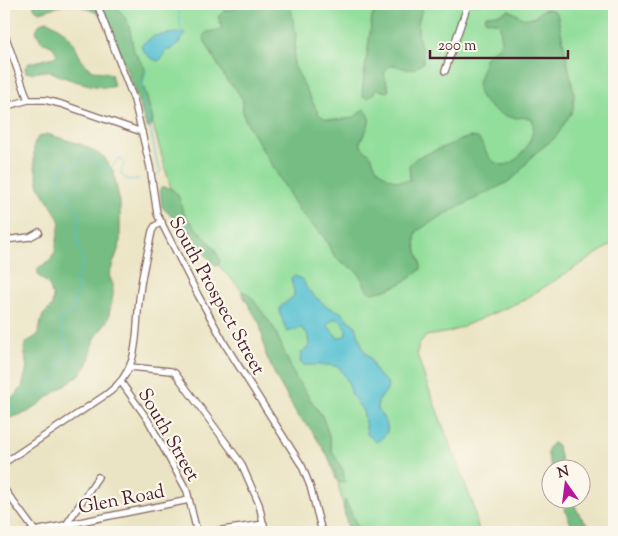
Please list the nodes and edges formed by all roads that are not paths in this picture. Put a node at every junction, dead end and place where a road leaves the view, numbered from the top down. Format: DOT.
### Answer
graph roads {
  1 [pos="97,4"];
  2 [pos="468,4"];
  3 [pos="4,32"];
  4 [pos="444,71"];
  5 [pos="28,100"];
  6 [pos="4,107"];
  7 [pos="142,132"];
  8 [pos="162,222"];
  9 [pos="40,232"];
  10 [pos="4,240"];
  11 [pos="130,368"];
  12 [pos="121,382"];
  13 [pos="4,463"];
  14 [pos="98,477"];
  15 [pos="4,489"];
  16 [pos="189,500"];
  17 [pos="264,524"];
  18 [pos="66,525"];
  19 [pos="33,532"];
  20 [pos="197,532"];
  21 [pos="209,532"];
  22 [pos="266,532"];
  23 [pos="322,532"];
  1 -- 7 [label="street, South Prospect Street"];
  2 -- 4 [label="street"];
  3 -- 5 [label="street"];
  5 -- 6 [label="street"];
  5 -- 7 [label="street"];
  7 -- 8 [label="street, South Prospect Street"];
  8 -- 11 [label="street"];
  8 -- 23 [label="street, South Prospect Street"];
  9 -- 10 [label="street"];
  11 -- 12 [label="street"];
  11 -- 17 [label="street"];
  12 -- 13 [label="street"];
  12 -- 16 [label="street, South Street"];
  14 -- 18 [label="street"];
  15 -- 19 [label="street"];
  16 -- 18 [label="street, Glen Road"];
  16 -- 20 [label="street, South Street"];
  17 -- 21 [label="street"];
  17 -- 22 [label="street"];
  18 -- 19 [label="street, Glen Road"];
}
